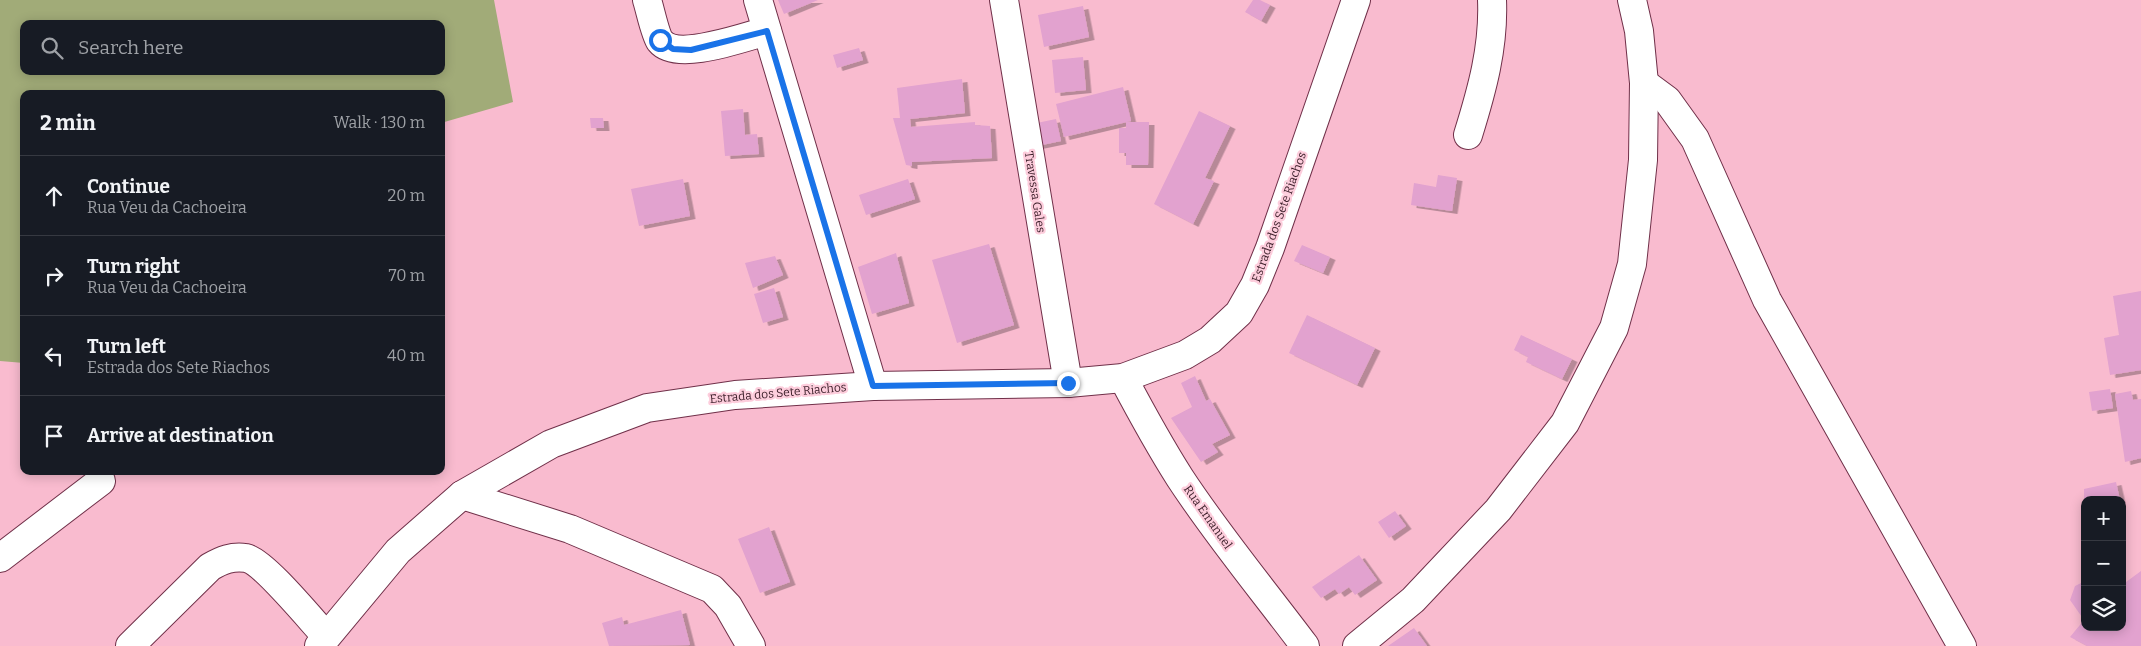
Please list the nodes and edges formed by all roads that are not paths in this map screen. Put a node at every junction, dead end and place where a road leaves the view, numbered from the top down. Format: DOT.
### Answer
graph roads {
  1 [pos="647,0"];
  2 [pos="758,0"];
  3 [pos="1004,0"];
  4 [pos="1356,0"];
  5 [pos="1492,0"];
  6 [pos="1632,0"];
  7 [pos="767,31"];
  8 [pos="1644,83"];
  9 [pos="1468,135"];
  10 [pos="1123,378"];
  11 [pos="1068,383"];
  12 [pos="873,386"];
  13 [pos="101,481"];
  14 [pos="462,495"];
  15 [pos="0,558"];
  16 [pos="322,641"];
  17 [pos="130,646"];
  18 [pos="751,646"];
  19 [pos="1305,646"];
  20 [pos="1357,646"];
  21 [pos="1962,646"];
  1 -- 7 [label="street"];
  2 -- 7 [label="street"];
  3 -- 11 [label="street, Travessa Gales"];
  4 -- 10 [label="street, Estrada dos Sete Riachos"];
  5 -- 9 [label="street"];
  6 -- 8 [label="street"];
  7 -- 12 [label="street"];
  8 -- 20 [label="street"];
  8 -- 21 [label="street"];
  10 -- 11 [label="street, Estrada dos Sete Riachos"];
  10 -- 19 [label="street, Rua Emanuel"];
  11 -- 12 [label="street, Estrada dos Sete Riachos"];
  12 -- 14 [label="street, Estrada dos Sete Riachos"];
  13 -- 15 [label="street"];
  14 -- 16 [label="street, Estrada dos Sete Riachos"];
  14 -- 18 [label="street"];
  16 -- 17 [label="street"];
}
